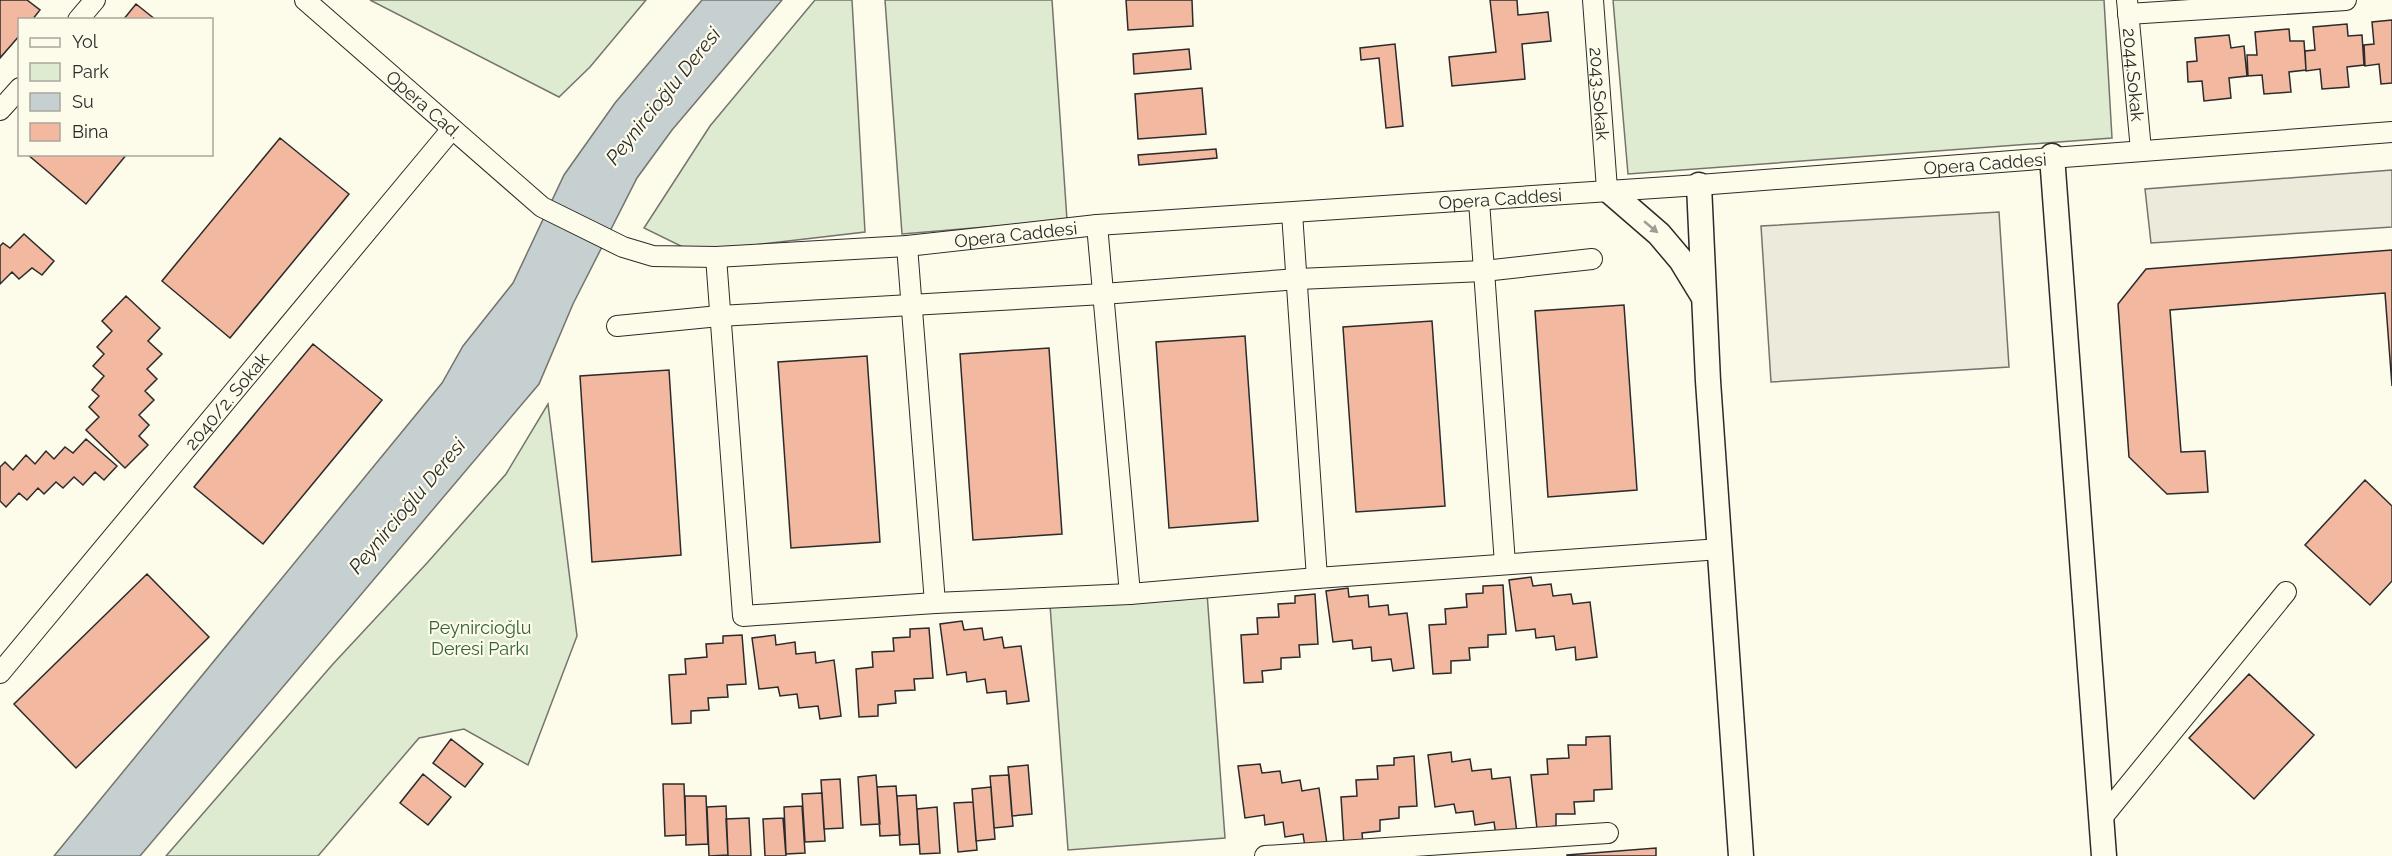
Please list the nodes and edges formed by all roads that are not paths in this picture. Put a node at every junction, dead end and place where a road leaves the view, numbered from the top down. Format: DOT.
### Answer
graph roads {
  1 [pos="95,0"];
  2 [pos="305,0"];
  3 [pos="1593,0"];
  4 [pos="2346,0"];
  5 [pos="2128,7"];
  6 [pos="80,18"];
  7 [pos="18,90"];
  8 [pos="0,110"];
  9 [pos="452,129"];
  10 [pos="2392,132"];
  11 [pos="2141,150"];
  12 [pos="2052,156"];
  13 [pos="1699,184"];
  14 [pos="1607,189"];
  15 [pos="1479,201"];
  16 [pos="1292,213"];
  17 [pos="1097,225"];
  18 [pos="611,241"];
  19 [pos="907,246"];
  20 [pos="716,258"];
  21 [pos="1592,259"];
  22 [pos="1484,271"];
  23 [pos="1298,279"];
  24 [pos="1103,294"];
  25 [pos="1705,300"];
  26 [pos="912,306"];
  27 [pos="720,316"];
  28 [pos="616,326"];
  29 [pos="1720,549"];
  30 [pos="1505,564"];
  31 [pos="1317,578"];
  32 [pos="2286,592"];
  33 [pos="1130,594"];
  34 [pos="935,603"];
  35 [pos="0,673"];
  36 [pos="2101,819"];
  37 [pos="1608,833"];
  38 [pos="1529,847"];
  39 [pos="1335,854"];
  40 [pos="1265,856"];
  41 [pos="1741,856"];
  42 [pos="2104,856"];
  1 -- 6 [label="street"];
  2 -- 9 [label="street, Opera Cad."];
  3 -- 14 [label="street, 2043.Sokak"];
  4 -- 5 [label="street"];
  5 -- 11 [label="street, 2044.Sokak"];
  7 -- 8 [label="street"];
  9 -- 18 [label="street, Opera Cad."];
  9 -- 35 [label="street, 2040/2. Sokak"];
  10 -- 11 [label="street, Opera Caddesi"];
  11 -- 12 [label="street, Opera Caddesi"];
  12 -- 13 [label="street, Opera Caddesi"];
  12 -- 36 [label="street"];
  13 -- 14 [label="street, Opera Caddesi"];
  13 -- 25 [label="street"];
  14 -- 15 [label="street, Opera Caddesi"];
  14 -- 25 [label="street, one-way"];
  15 -- 16 [label="street, Opera Caddesi"];
  15 -- 22 [label="street"];
  16 -- 17 [label="street, Opera Caddesi"];
  16 -- 23 [label="street"];
  17 -- 19 [label="street, Opera Caddesi"];
  17 -- 24 [label="street"];
  18 -- 20 [label="street, Opera Caddesi"];
  19 -- 20 [label="street, Opera Caddesi"];
  19 -- 26 [label="street"];
  20 -- 27 [label="street"];
  21 -- 22 [label="street"];
  22 -- 23 [label="street"];
  22 -- 30 [label="street"];
  23 -- 24 [label="street"];
  23 -- 31 [label="street"];
  24 -- 26 [label="street"];
  24 -- 33 [label="street"];
  25 -- 29 [label="street"];
  26 -- 27 [label="street"];
  26 -- 34 [label="street"];
  27 -- 28 [label="street"];
  27 -- 34 [label="street"];
  29 -- 30 [label="street"];
  29 -- 41 [label="street"];
  30 -- 31 [label="street"];
  31 -- 33 [label="street"];
  32 -- 36 [label="street"];
  33 -- 34 [label="street"];
  36 -- 42 [label="street"];
  37 -- 38 [label="street"];
  38 -- 39 [label="street"];
  39 -- 40 [label="street"];
}
